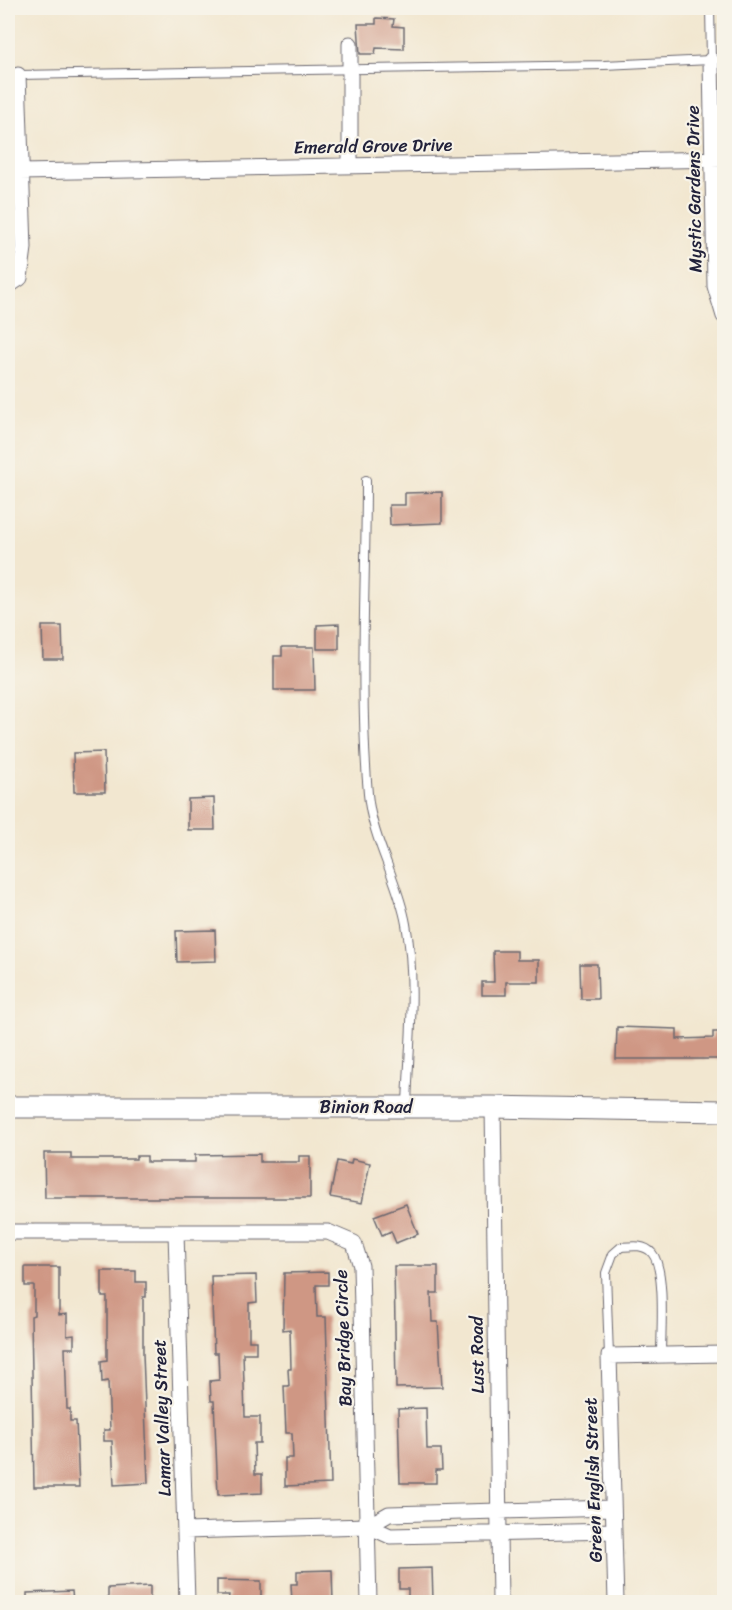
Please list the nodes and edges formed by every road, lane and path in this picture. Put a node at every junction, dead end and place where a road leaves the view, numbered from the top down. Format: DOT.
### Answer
graph roads {
  1 [pos="710,8"];
  2 [pos="350,44"];
  3 [pos="711,60"];
  4 [pos="350,70"];
  5 [pos="18,75"];
  6 [pos="719,159"];
  7 [pos="350,166"];
  8 [pos="21,172"];
  9 [pos="8,286"];
  10 [pos="724,316"];
  11 [pos="366,480"];
  12 [pos="8,1107"];
  13 [pos="407,1107"];
  14 [pos="493,1107"];
  15 [pos="724,1111"];
  16 [pos="8,1232"];
  17 [pos="176,1232"];
  18 [pos="724,1354"];
  19 [pos="661,1355"];
  20 [pos="609,1356"];
  21 [pos="613,1508"];
  22 [pos="499,1512"];
  23 [pos="368,1526"];
  24 [pos="185,1531"];
  25 [pos="614,1531"];
  26 [pos="500,1533"];
  27 [pos="187,1602"];
  28 [pos="369,1602"];
  29 [pos="500,1602"];
  30 [pos="616,1602"];
  1 -- 3 [label="lane"];
  2 -- 4 [label="street"];
  3 -- 4 [label="lane"];
  3 -- 6 [label="street, Mystic Gardens Drive"];
  4 -- 5 [label="lane"];
  4 -- 7 [label="street"];
  5 -- 8 [label="street"];
  6 -- 7 [label="street, Emerald Grove Drive"];
  6 -- 10 [label="street, Mystic Gardens Drive"];
  7 -- 8 [label="street, Emerald Grove Drive"];
  8 -- 9 [label="street"];
  11 -- 13 [label="lane"];
  12 -- 13 [label="main road, Binion Road"];
  13 -- 14 [label="main road, Binion Road"];
  14 -- 15 [label="main road, Binion Road"];
  14 -- 22 [label="street, Lust Road"];
  16 -- 17 [label="street, Bay Bridge Circle"];
  17 -- 23 [label="street, Bay Bridge Circle"];
  17 -- 24 [label="street, Lamar Valley Street"];
  18 -- 19 [label="street"];
  19 -- 20 [label="street"];
  19 -- 20 [label="lane"];
  20 -- 21 [label="street, Green English Street"];
  21 -- 22 [label="street"];
  21 -- 25 [label="street, Green English Street"];
  22 -- 23 [label="street"];
  22 -- 26 [label="street, Lust Road"];
  23 -- 24 [label="street"];
  23 -- 26 [label="street"];
  23 -- 28 [label="street, Bay Bridge Circle"];
  24 -- 27 [label="street, Lamar Valley Street"];
  25 -- 26 [label="street"];
  25 -- 30 [label="street, Green English Street"];
  26 -- 29 [label="street, Lust Road"];
}
